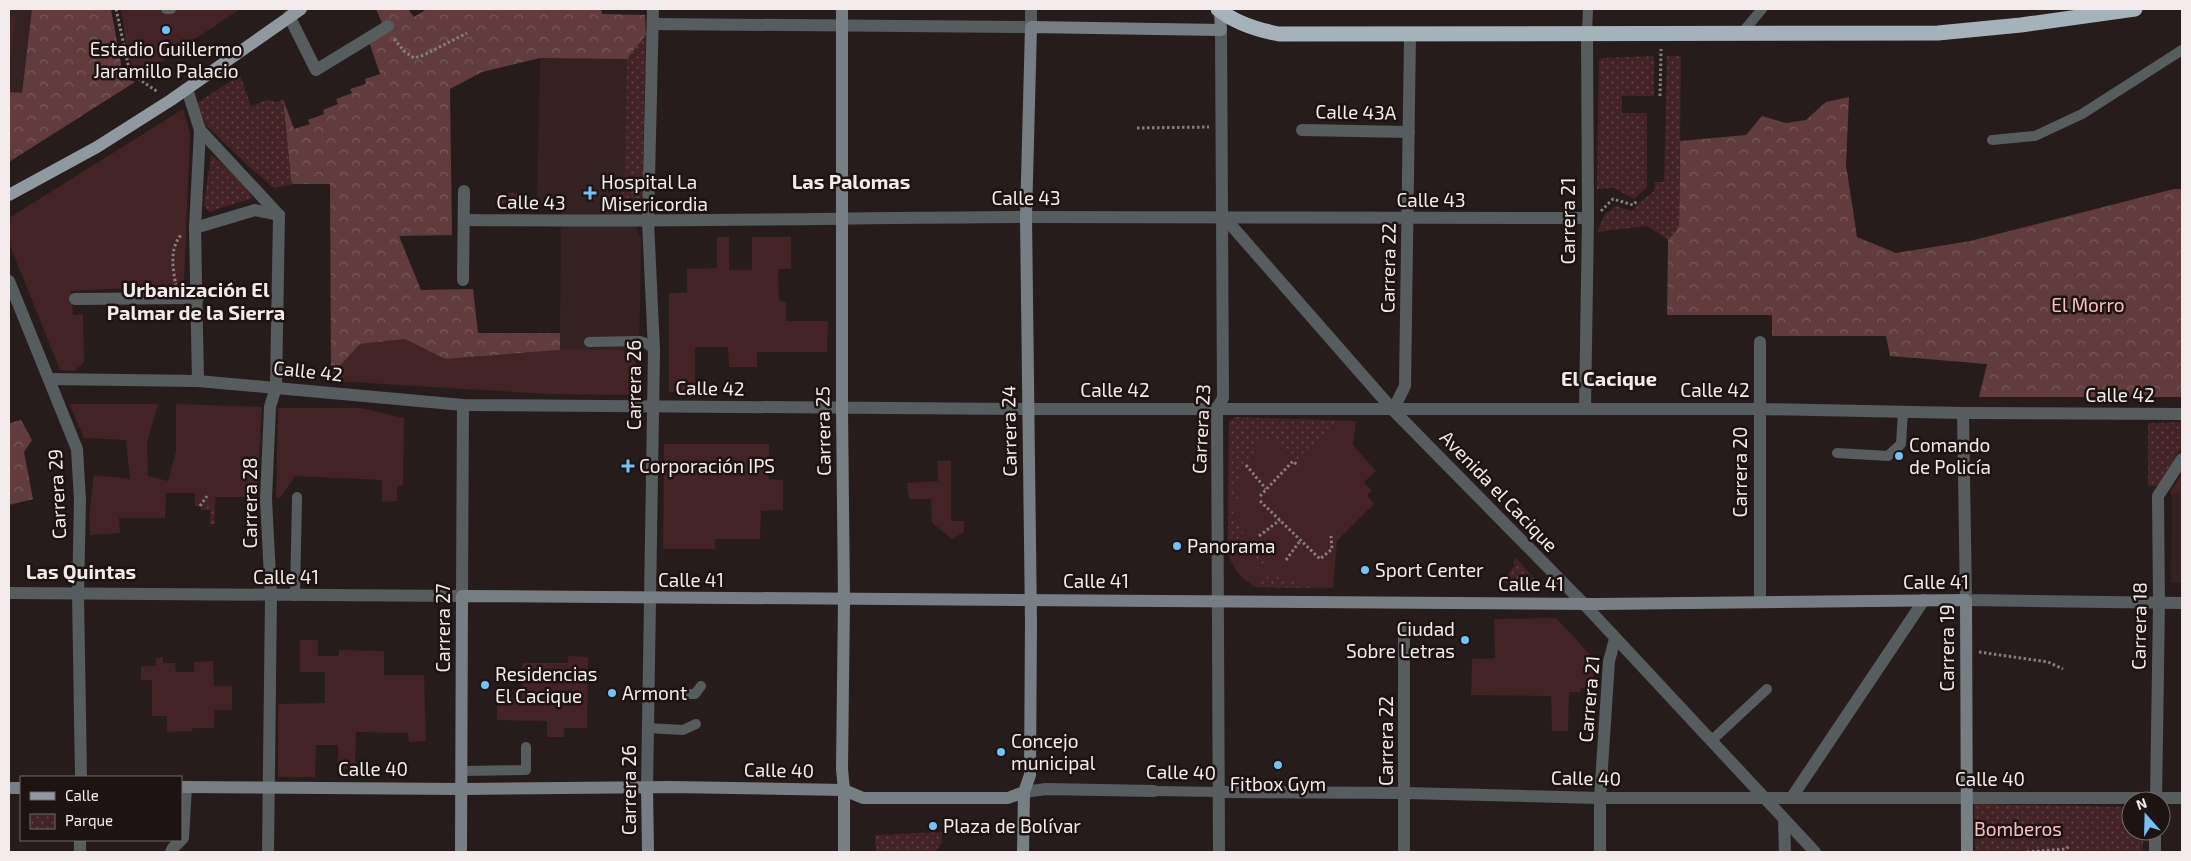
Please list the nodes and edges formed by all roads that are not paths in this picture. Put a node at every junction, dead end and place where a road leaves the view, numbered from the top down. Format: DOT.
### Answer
graph roads {
  1 [pos="166,9"];
  2 [pos="171,9"];
  3 [pos="301,9"];
  4 [pos="653,9"];
  5 [pos="842,9"];
  6 [pos="1031,9"];
  7 [pos="1220,9"];
  8 [pos="1588,9"];
  9 [pos="1762,9"];
  10 [pos="2135,9"];
  11 [pos="2119,10"];
  12 [pos="287,13"];
  13 [pos="653,24"];
  14 [pos="841,25"];
  15 [pos="388,26"];
  16 [pos="1031,27"];
  17 [pos="1220,30"];
  18 [pos="1588,33"];
  19 [pos="1742,33"];
  20 [pos="1410,35"];
  21 [pos="2182,50"];
  22 [pos="187,89"];
  23 [pos="200,130"];
  24 [pos="1302,130"];
  25 [pos="1409,132"];
  26 [pos="1992,140"];
  27 [pos="464,191"];
  28 [pos="9,195"];
  29 [pos="278,215"];
  30 [pos="1223,216"];
  31 [pos="1026,217"];
  32 [pos="842,218"];
  33 [pos="1408,218"];
  34 [pos="1588,218"];
  35 [pos="464,220"];
  36 [pos="648,221"];
  37 [pos="195,228"];
  38 [pos="463,280"];
  39 [pos="9,282"];
  40 [pos="75,298"];
  41 [pos="198,298"];
  42 [pos="589,342"];
  43 [pos="1760,342"];
  44 [pos="654,350"];
  45 [pos="49,379"];
  46 [pos="198,381"];
  47 [pos="276,386"];
  48 [pos="464,405"];
  49 [pos="652,406"];
  50 [pos="1217,408"];
  51 [pos="1759,408"];
  52 [pos="842,409"];
  53 [pos="1028,409"];
  54 [pos="1584,409"];
  55 [pos="1393,410"];
  56 [pos="1902,411"];
  57 [pos="1964,413"];
  58 [pos="2182,414"];
  59 [pos="1837,453"];
  60 [pos="2182,459"];
  61 [pos="297,497"];
  62 [pos="9,592"];
  63 [pos="78,594"];
  64 [pos="271,596"];
  65 [pos="295,596"];
  66 [pos="462,596"];
  67 [pos="651,599"];
  68 [pos="844,600"];
  69 [pos="1031,600"];
  70 [pos="1924,600"];
  71 [pos="1966,600"];
  72 [pos="1216,601"];
  73 [pos="1760,602"];
  74 [pos="1583,603"];
  75 [pos="2159,603"];
  76 [pos="2182,603"];
  77 [pos="1404,630"];
  78 [pos="1615,639"];
  79 [pos="701,686"];
  80 [pos="1767,689"];
  81 [pos="649,694"];
  82 [pos="696,724"];
  83 [pos="648,728"];
  84 [pos="1711,741"];
  85 [pos="526,747"];
  86 [pos="462,771"];
  87 [pos="81,776"];
  88 [pos="184,787"];
  89 [pos="268,788"];
  90 [pos="647,788"];
  91 [pos="462,789"];
  92 [pos="844,790"];
  93 [pos="1154,791"];
  94 [pos="2156,791"];
  95 [pos="1024,792"];
  96 [pos="1220,792"];
  97 [pos="1405,793"];
  98 [pos="1792,797"];
  99 [pos="1967,797"];
  100 [pos="1600,798"];
  101 [pos="1767,798"];
  102 [pos="2121,799"];
  103 [pos="1784,819"];
  104 [pos="182,839"];
  105 [pos="180,841"];
  106 [pos="172,852"];
  107 [pos="268,852"];
  108 [pos="461,852"];
  109 [pos="648,852"];
  110 [pos="844,852"];
  111 [pos="1023,852"];
  112 [pos="1219,852"];
  113 [pos="1404,852"];
  114 [pos="1600,852"];
  115 [pos="1785,852"];
  116 [pos="1815,852"];
  117 [pos="1968,852"];
  1 -- 2 [label="lane"];
  3 -- 12 [label="main road"];
  4 -- 13 [label="street, Carrera 26"];
  5 -- 14 [label="main road, Carrera 25"];
  6 -- 16 [label="street, Carrera 24"];
  7 -- 17 [label="main road, Carrera 23"];
  7 -- 20 [label="highway"];
  8 -- 18 [label="lane"];
  9 -- 19 [label="lane"];
  10 -- 11 [label="highway"];
  11 -- 19 [label="highway"];
  12 -- 15 [label="street"];
  12 -- 22 [label="main road"];
  13 -- 14 [label="street"];
  13 -- 36 [label="street, Carrera 26"];
  14 -- 16 [label="street"];
  14 -- 32 [label="main road, Carrera 25"];
  16 -- 17 [label="main road"];
  16 -- 31 [label="main road, Carrera 24"];
  17 -- 30 [label="street, Carrera 23"];
  18 -- 19 [label="highway"];
  18 -- 20 [label="highway"];
  18 -- 34 [label="street, Carrera 21"];
  20 -- 25 [label="street, Carrera 22"];
  21 -- 26 [label="lane"];
  22 -- 23 [label="street"];
  22 -- 28 [label="main road"];
  23 -- 29 [label="street"];
  23 -- 37 [label="street"];
  24 -- 25 [label="street, Calle 43A"];
  25 -- 33 [label="street, Carrera 22"];
  27 -- 35 [label="street"];
  29 -- 37 [label="street"];
  29 -- 47 [label="street, Carrera 28"];
  30 -- 31 [label="street, Calle 43"];
  30 -- 33 [label="street, Calle 43"];
  30 -- 50 [label="street, Carrera 23"];
  30 -- 55 [label="street, Avenida el Cacique"];
  31 -- 32 [label="street, Calle 43"];
  31 -- 53 [label="main road, Carrera 24"];
  32 -- 36 [label="street, Calle 43"];
  32 -- 52 [label="main road, Carrera 25"];
  33 -- 34 [label="street, Calle 43"];
  33 -- 55 [label="street, Carrera 22"];
  34 -- 54 [label="street, Carrera 21"];
  35 -- 36 [label="street, Calle 43"];
  35 -- 38 [label="street"];
  36 -- 44 [label="street, Carrera 26"];
  37 -- 41 [label="street"];
  39 -- 45 [label="street, Carrera 29"];
  40 -- 41 [label="street"];
  41 -- 46 [label="street"];
  42 -- 44 [label="lane"];
  43 -- 51 [label="street, Carrera 20"];
  44 -- 49 [label="street, Carrera 26"];
  45 -- 46 [label="street, Calle 42"];
  45 -- 63 [label="street, Carrera 29"];
  46 -- 47 [label="street, Calle 42"];
  47 -- 48 [label="street, Calle 42"];
  47 -- 64 [label="street, Carrera 28"];
  48 -- 49 [label="street, Calle 42"];
  48 -- 66 [label="street, Carrera 27"];
  49 -- 52 [label="street, Calle 42"];
  49 -- 67 [label="street, Carrera 26"];
  50 -- 53 [label="street, Calle 42"];
  50 -- 55 [label="street, Calle 42"];
  50 -- 72 [label="street, Carrera 23"];
  51 -- 54 [label="street, Calle 42"];
  51 -- 56 [label="street, Calle 42"];
  51 -- 73 [label="street, Carrera 20"];
  52 -- 53 [label="street, Calle 42"];
  52 -- 68 [label="main road, Carrera 25"];
  53 -- 69 [label="main road, Carrera 24"];
  54 -- 55 [label="street, Calle 42"];
  55 -- 74 [label="street, Avenida el Cacique"];
  56 -- 57 [label="street, Calle 42"];
  56 -- 59 [label="lane"];
  57 -- 58 [label="street, Calle 42"];
  57 -- 71 [label="street, Carrera 19"];
  60 -- 75 [label="street, Carrera 18"];
  61 -- 65 [label="lane"];
  62 -- 63 [label="street, Calle 41"];
  63 -- 64 [label="street, Calle 41"];
  63 -- 87 [label="street, Carrera 29"];
  64 -- 65 [label="street, Calle 41"];
  64 -- 89 [label="street, Carrera 28"];
  65 -- 66 [label="street, Calle 41"];
  66 -- 67 [label="main road, Calle 41"];
  66 -- 86 [label="main road, Carrera 27"];
  67 -- 68 [label="main road, Calle 41"];
  67 -- 81 [label="street, Carrera 26"];
  68 -- 69 [label="main road, Calle 41"];
  68 -- 92 [label="main road, Carrera 25"];
  69 -- 72 [label="main road, Calle 41"];
  69 -- 95 [label="main road, Carrera 24"];
  70 -- 71 [label="main road, Calle 41"];
  70 -- 73 [label="main road, Calle 41"];
  70 -- 98 [label="street"];
  71 -- 75 [label="street, Calle 41"];
  71 -- 99 [label="main road, Carrera 19"];
  72 -- 74 [label="main road, Calle 41"];
  72 -- 96 [label="street, Carrera 23"];
  73 -- 74 [label="main road, Calle 41"];
  74 -- 78 [label="street, Avenida el Cacique"];
  75 -- 76 [label="street, Calle 41"];
  75 -- 94 [label="street, Carrera 18"];
  77 -- 97 [label="street, Carrera 22"];
  78 -- 84 [label="street, Avenida el Cacique"];
  78 -- 100 [label="street, Carrera 21"];
  79 -- 81 [label="lane"];
  80 -- 84 [label="lane"];
  81 -- 83 [label="street, Carrera 26"];
  82 -- 83 [label="lane"];
  83 -- 90 [label="street, Carrera 26"];
  84 -- 101 [label="street, Avenida el Cacique"];
  85 -- 86 [label="lane"];
  86 -- 91 [label="main road, Carrera 27"];
  88 -- 89 [label="main road, Calle 40"];
  88 -- 104 [label="street"];
  89 -- 91 [label="main road, Calle 40"];
  89 -- 107 [label="street, Carrera 28"];
  90 -- 91 [label="main road, Calle 40"];
  90 -- 92 [label="main road, Calle 40"];
  90 -- 109 [label="main road, Carrera 26"];
  91 -- 108 [label="main road, Carrera 27"];
  92 -- 95 [label="main road, Calle 40"];
  92 -- 110 [label="main road, Carrera 25"];
  93 -- 95 [label="street, Calle 40"];
  93 -- 96 [label="lane, Calle 40"];
  95 -- 111 [label="main road, Carrera 24"];
  96 -- 97 [label="street, Calle 40"];
  96 -- 112 [label="street, Carrera 23"];
  97 -- 100 [label="street, Calle 40"];
  97 -- 113 [label="street, Carrera 22"];
  98 -- 99 [label="street, Calle 40"];
  98 -- 101 [label="street, Calle 40"];
  99 -- 102 [label="street, Calle 40"];
  99 -- 117 [label="main road, Carrera 19"];
  100 -- 101 [label="street, Calle 40"];
  100 -- 114 [label="street, Carrera 21"];
  101 -- 103 [label="street, Avenida el Cacique"];
  103 -- 115 [label="street"];
  103 -- 116 [label="street, Avenida el Cacique"];
  105 -- 106 [label="street"];
}
